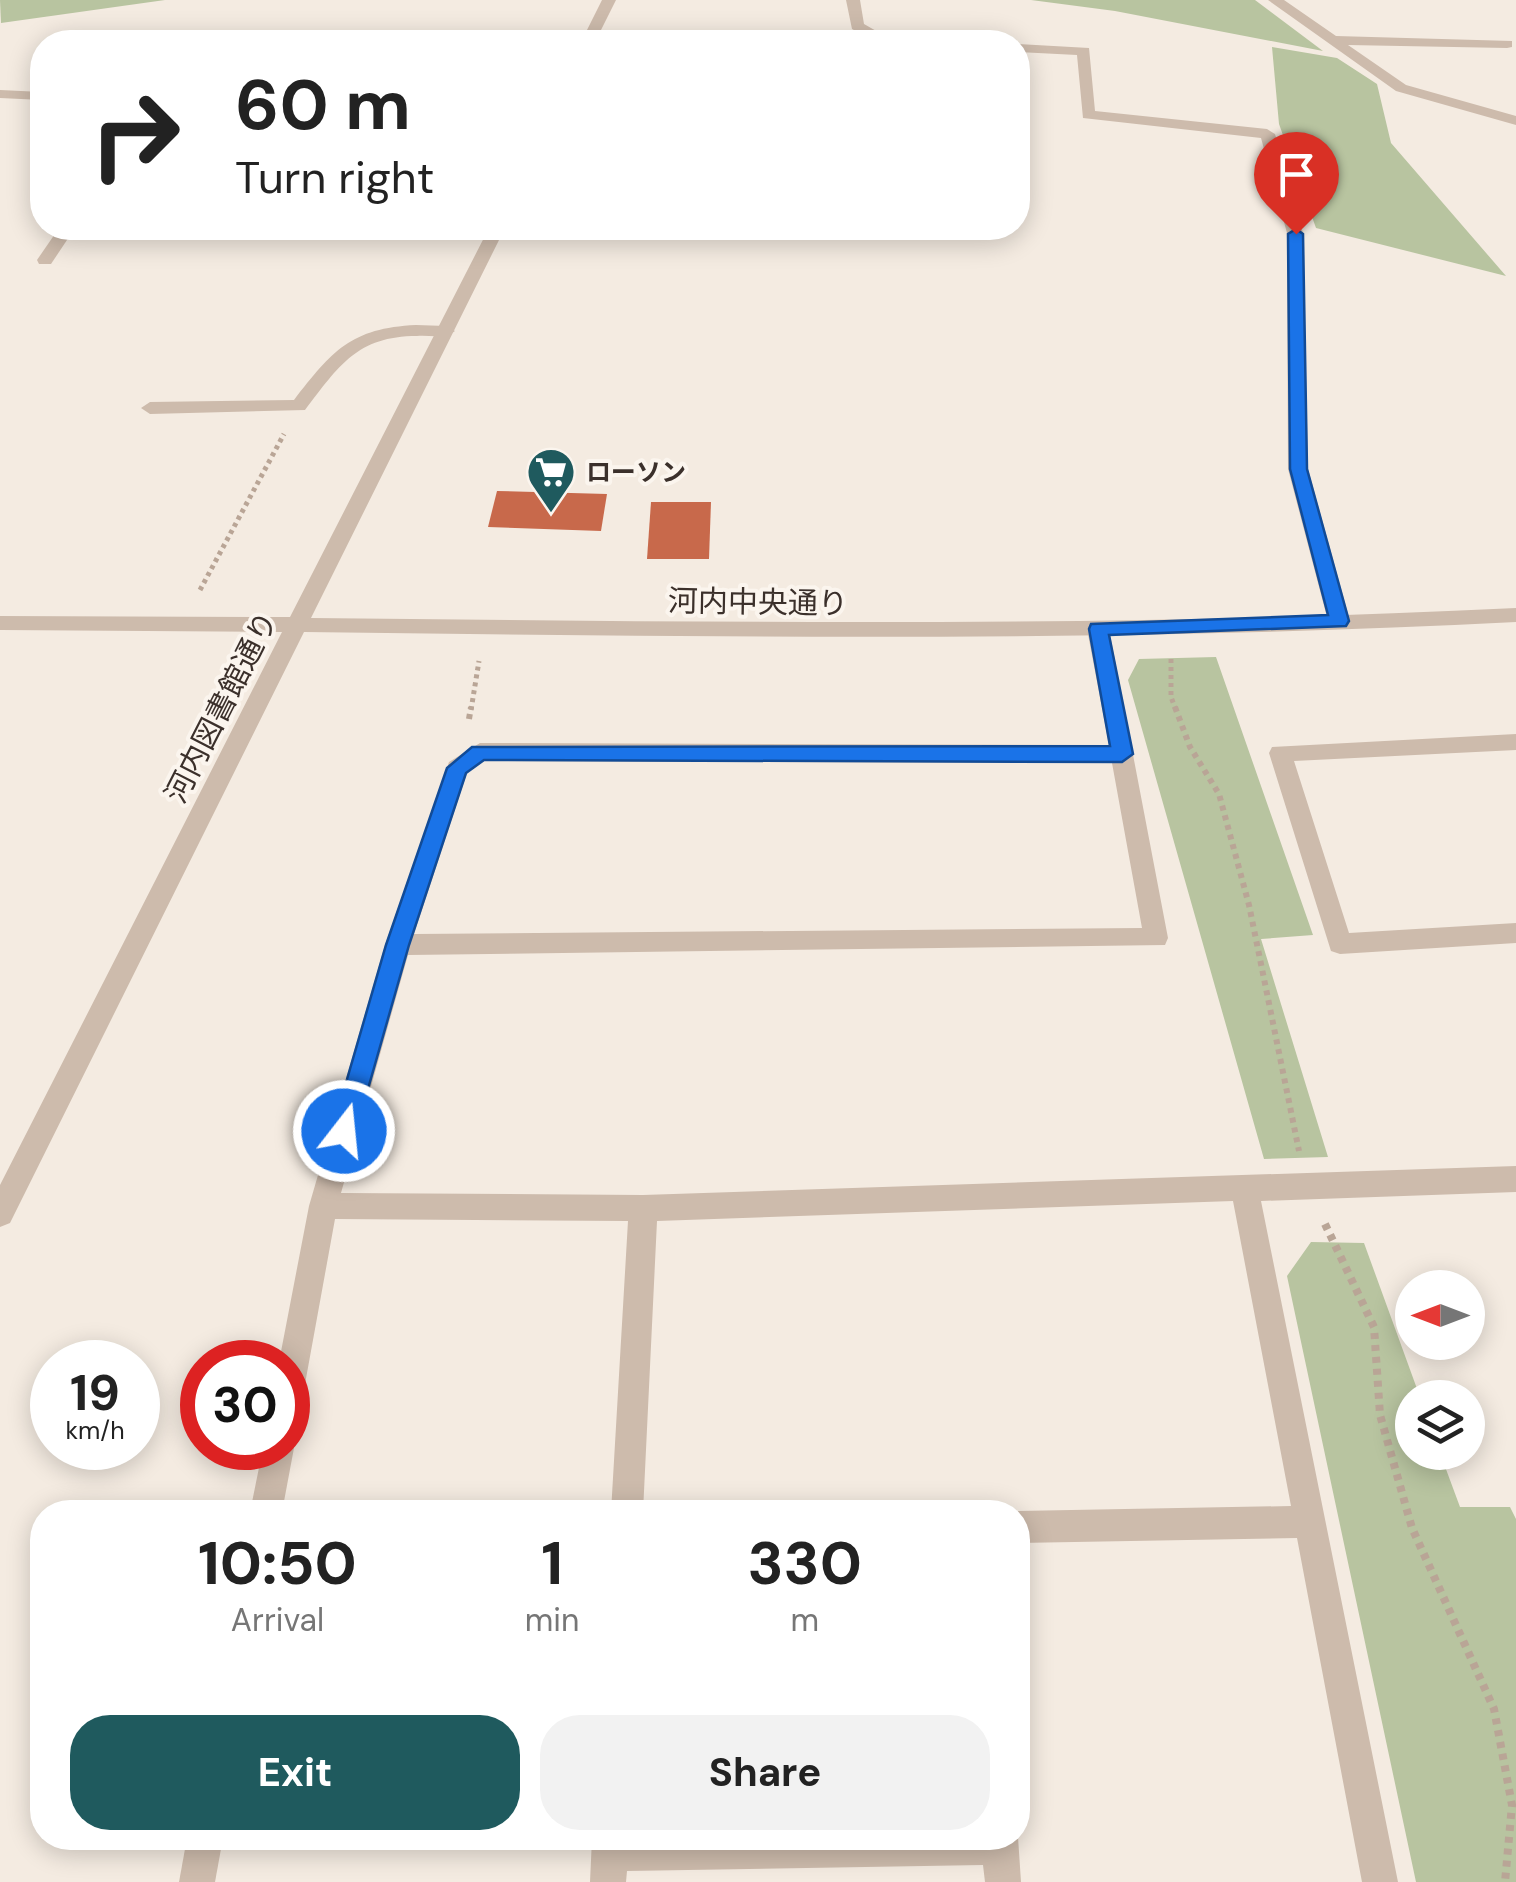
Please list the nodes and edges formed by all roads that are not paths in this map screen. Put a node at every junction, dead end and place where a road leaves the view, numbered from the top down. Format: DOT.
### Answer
graph roads {
  1 [pos="609,0"];
  2 [pos="853,0"];
  3 [pos="1275,0"];
  4 [pos="594,30"];
  5 [pos="864,30"];
  6 [pos="1332,40"];
  7 [pos="1508,44"];
  8 [pos="1030,49"];
  9 [pos="0,94"];
  10 [pos="30,95"];
  11 [pos="1516,121"];
  12 [pos="59,240"];
  13 [pos="491,240"];
  14 [pos="46,260"];
  15 [pos="446,331"];
  16 [pos="150,408"];
  17 [pos="1516,616"];
  18 [pos="1340,621"];
  19 [pos="0,623"];
  20 [pos="297,623"];
  21 [pos="1098,629"];
  22 [pos="1516,742"];
  23 [pos="1122,754"];
  24 [pos="1516,933"];
  25 [pos="398,945"];
  26 [pos="1516,1179"];
  27 [pos="1245,1190"];
  28 [pos="322,1206"];
  29 [pos="643,1208"];
  30 [pos="0,1214"];
  31 [pos="298,1340"];
  32 [pos="274,1470"];
  33 [pos="268,1500"];
  34 [pos="628,1500"];
  35 [pos="1310,1522"];
  36 [pos="1030,1526"];
  37 [pos="203,1850"];
  38 [pos="1001,1855"];
  39 [pos="609,1858"];
  40 [pos="197,1882"];
  41 [pos="1380,1882"];
  1 -- 4 [label="street"];
  2 -- 5 [label="street"];
  3 -- 6 [label="street"];
  6 -- 7 [label="street"];
  6 -- 11 [label="street"];
  8 -- 18 [label="street"];
  9 -- 10 [label="street"];
  12 -- 14 [label="street"];
  13 -- 15 [label="street, 河内図書館通り"];
  15 -- 16 [label="street"];
  15 -- 20 [label="street, 河内図書館通り"];
  17 -- 18 [label="street, 河内中央通り"];
  18 -- 21 [label="street, 河内中央通り"];
  19 -- 20 [label="street, 河内中央通り"];
  20 -- 21 [label="street, 河内中央通り"];
  20 -- 30 [label="street, 河内図書館通り"];
  21 -- 23 [label="street"];
  22 -- 24 [label="street"];
  23 -- 25 [label="street"];
  23 -- 25 [label="street"];
  25 -- 28 [label="street"];
  26 -- 27 [label="street"];
  27 -- 29 [label="street"];
  27 -- 35 [label="street"];
  28 -- 29 [label="street"];
  28 -- 31 [label="street"];
  29 -- 34 [label="street"];
  32 -- 33 [label="street"];
  35 -- 36 [label="street"];
  35 -- 41 [label="street"];
  37 -- 40 [label="street"];
  38 -- 39 [label="street"];
}
